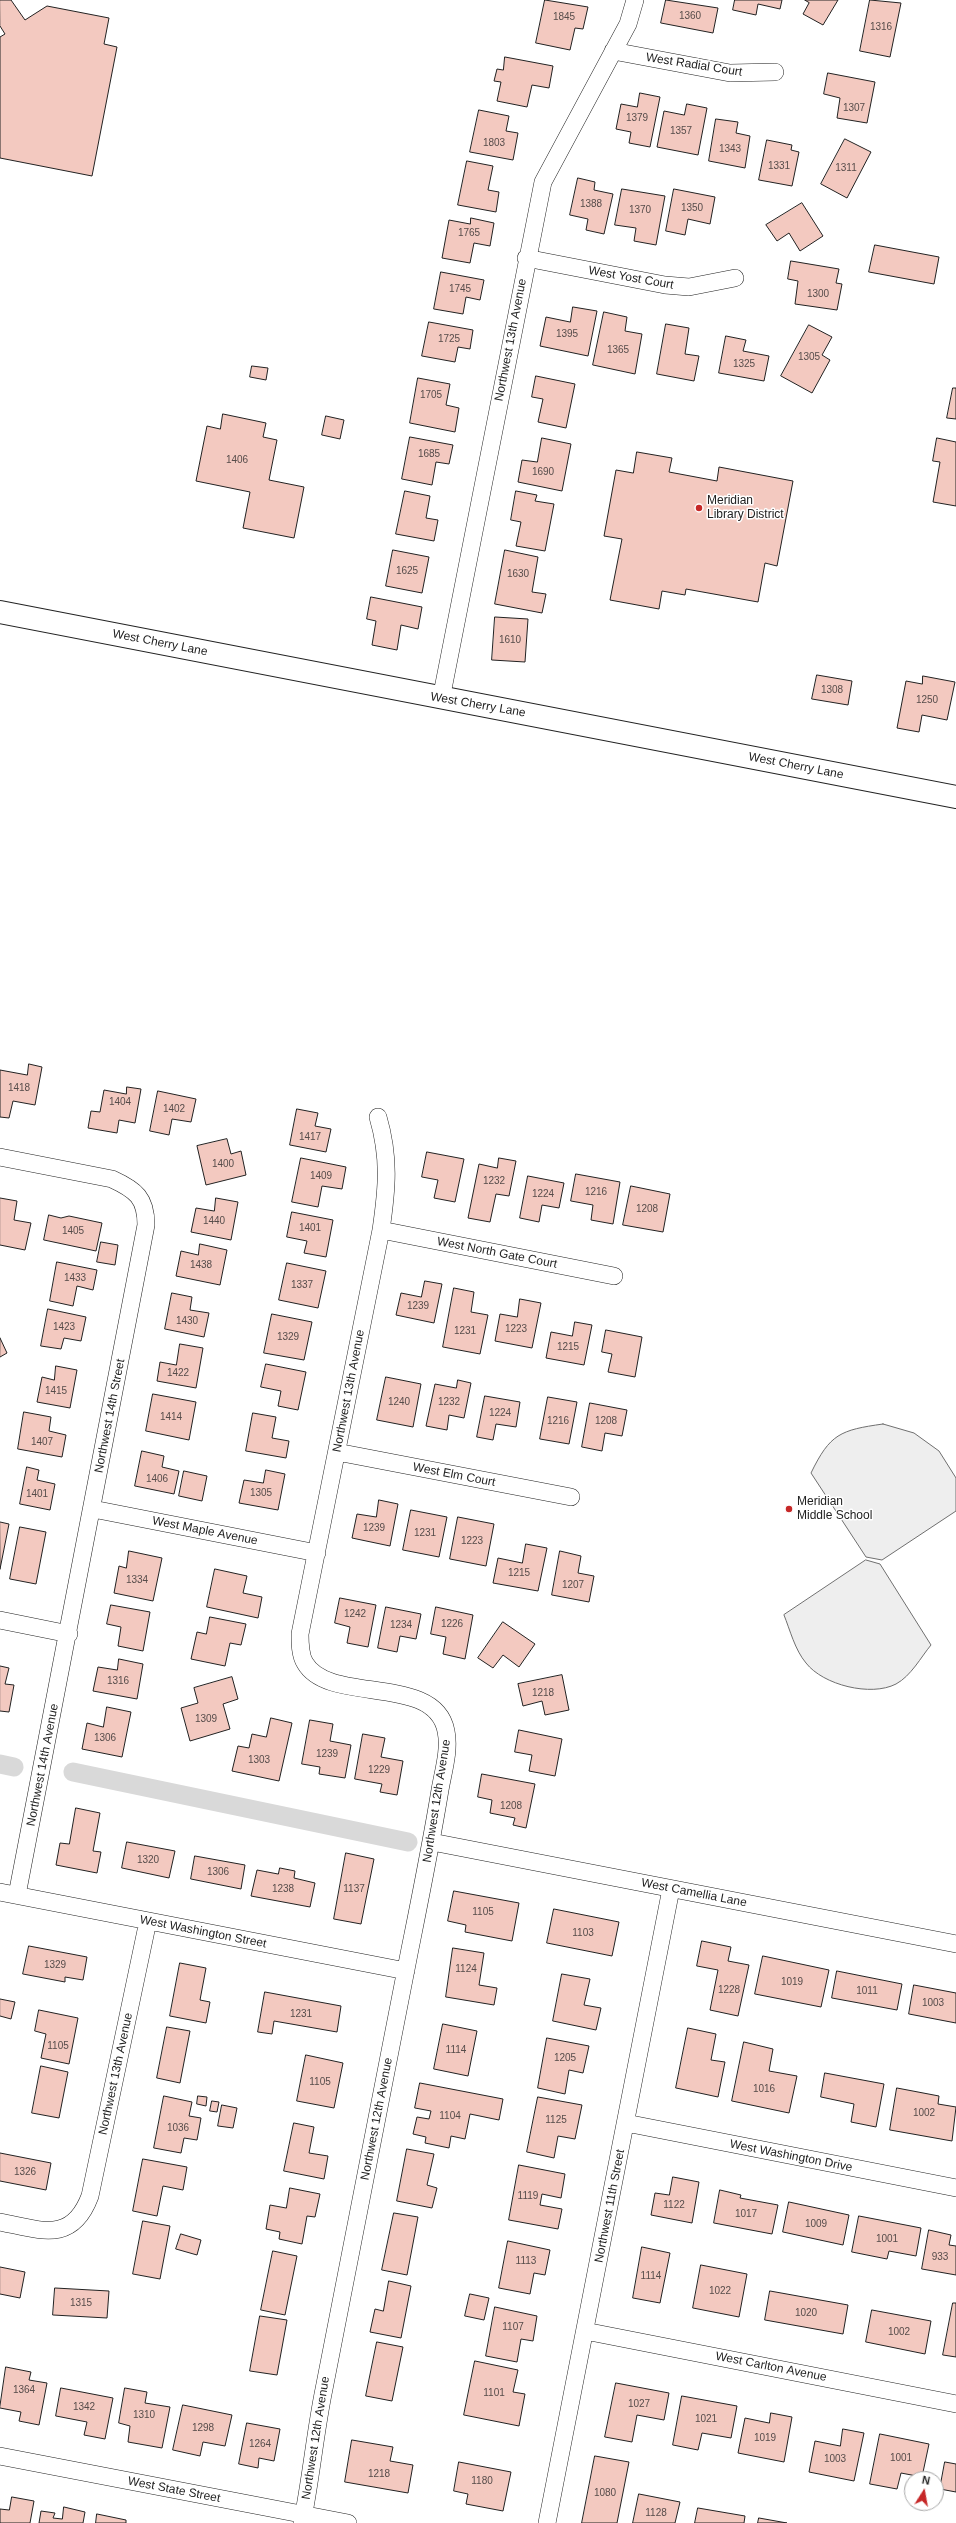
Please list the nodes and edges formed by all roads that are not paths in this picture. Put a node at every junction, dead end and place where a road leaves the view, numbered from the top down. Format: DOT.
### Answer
graph roads {
  1 [pos="635,0"];
  2 [pos="613,51"];
  3 [pos="775,72"];
  4 [pos="526,258"];
  5 [pos="735,278"];
  6 [pos="0,612"];
  7 [pos="441,699"];
  8 [pos="956,797"];
  9 [pos="378,1117"];
  10 [pos="0,1157"];
  11 [pos="381,1230"];
  12 [pos="614,1276"];
  13 [pos="337,1452"];
  14 [pos="571,1498"];
  15 [pos="93,1509"];
  16 [pos="317,1553"];
  17 [pos="0,1620"];
  18 [pos="69,1634"];
  19 [pos="442,1716"];
  20 [pos="432,1842"];
  21 [pos="671,1889"];
  22 [pos="0,1892"];
  23 [pos="17,1895"];
  24 [pos="148,1921"];
  25 [pos="956,1944"];
  26 [pos="406,1971"];
  27 [pos="626,2123"];
  28 [pos="956,2188"];
  29 [pos="0,2222"];
  30 [pos="585,2331"];
  31 [pos="956,2404"];
  32 [pos="0,2456"];
  33 [pos="303,2519"];
  34 [pos="348,2523"];
  35 [pos="547,2523"];
  1 -- 2 [label="street, Northwest 13th Avenue"];
  2 -- 3 [label="street, West Radial Court"];
  2 -- 4 [label="street, Northwest 13th Avenue"];
  4 -- 5 [label="street, West Yost Court"];
  4 -- 7 [label="street, Northwest 13th Avenue"];
  6 -- 7 [label="main road, West Cherry Lane"];
  7 -- 8 [label="main road, West Cherry Lane"];
  9 -- 11 [label="street, Northwest 13th Avenue"];
  10 -- 15 [label="street, Northwest 14th Street"];
  11 -- 12 [label="street, West North Gate Court"];
  11 -- 13 [label="street, Northwest 13th Avenue"];
  13 -- 14 [label="street, West Elm Court"];
  13 -- 16 [label="street, Northwest 13th Avenue"];
  15 -- 16 [label="street, West Maple Avenue"];
  15 -- 18 [label="street, Northwest 14th Street"];
  16 -- 19 [label="street, Northwest 13th Avenue"];
  17 -- 18 [label="street"];
  18 -- 23 [label="street, Northwest 14th Avenue"];
  19 -- 20 [label="street, Northwest 12th Avenue"];
  20 -- 21 [label="street, West Camellia Lane"];
  20 -- 26 [label="street, Northwest 12th Avenue"];
  21 -- 25 [label="street, West Camellia Lane"];
  21 -- 27 [label="street, Northwest 11th Street"];
  22 -- 23 [label="street, West Washington Street"];
  23 -- 24 [label="street, West Washington Street"];
  24 -- 26 [label="street, West Washington Street"];
  24 -- 29 [label="street, Northwest 13th Avenue"];
  26 -- 33 [label="street, Northwest 12th Avenue"];
  27 -- 28 [label="street, West Washington Drive"];
  27 -- 30 [label="street, Northwest 11th Street"];
  30 -- 31 [label="street, West Carlton Avenue"];
  30 -- 35 [label="street, Northwest 11th Street"];
  32 -- 33 [label="street, West State Street"];
  33 -- 34 [label="street, West State Street"];
}
